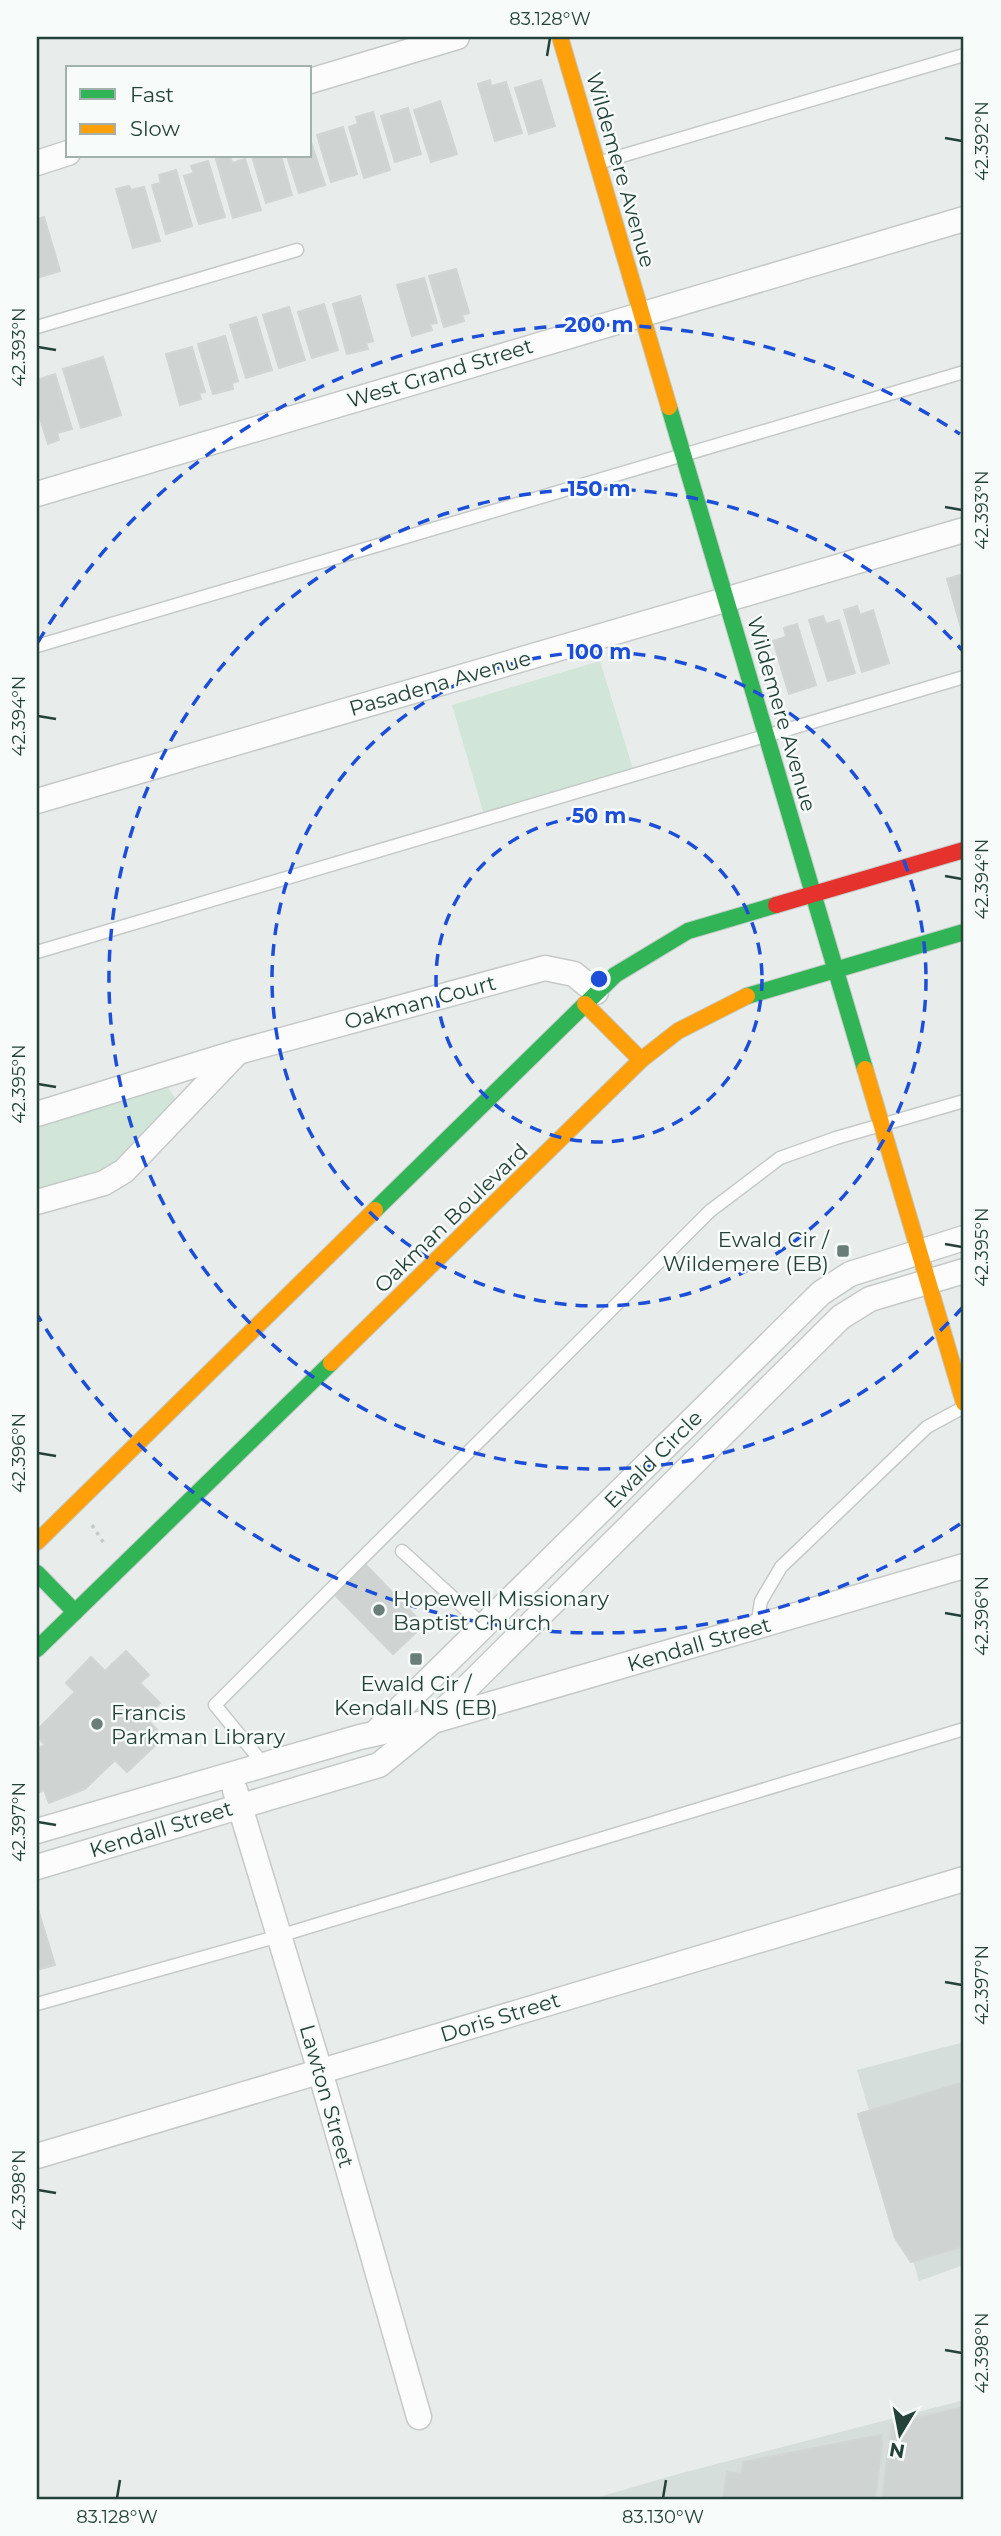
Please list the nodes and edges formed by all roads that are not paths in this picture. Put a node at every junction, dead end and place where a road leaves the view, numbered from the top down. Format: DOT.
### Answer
graph roads {
  1 [pos="457,37"];
  2 [pos="560,37"];
  3 [pos="964,55"];
  4 [pos="312,80"];
  5 [pos="66,154"];
  6 [pos="37,163"];
  7 [pos="597,163"];
  8 [pos="964,219"];
  9 [pos="297,250"];
  10 [pos="642,313"];
  11 [pos="37,327"];
  12 [pos="964,372"];
  13 [pos="684,455"];
  14 [pos="37,494"];
  15 [pos="964,530"];
  16 [pos="727,600"];
  17 [pos="37,646"];
  18 [pos="964,677"];
  19 [pos="767,737"];
  20 [pos="37,801"];
  21 [pos="964,850"];
  22 [pos="813,893"];
  23 [pos="964,932"];
  24 [pos="37,952"];
  25 [pos="836,969"];
  26 [pos="591,998"];
  27 [pos="238,1052"];
  28 [pos="641,1060"];
  29 [pos="964,1101"];
  30 [pos="37,1114"];
  31 [pos="882,1125"];
  32 [pos="37,1202"];
  33 [pos="964,1238"];
  34 [pos="919,1250"];
  35 [pos="964,1271"];
  36 [pos="928,1281"];
  37 [pos="964,1405"];
  38 [pos="76,1514"];
  39 [pos="37,1521"];
  40 [pos="37,1542"];
  41 [pos="402,1551"];
  42 [pos="964,1566"];
  43 [pos="37,1573"];
  44 [pos="75,1612"];
  45 [pos="484,1626"];
  46 [pos="757,1626"];
  47 [pos="37,1649"];
  48 [pos="433,1721"];
  49 [pos="964,1728"];
  50 [pos="374,1734"];
  51 [pos="265,1766"];
  52 [pos="231,1776"];
  53 [pos="239,1806"];
  54 [pos="37,1831"];
  55 [pos="37,1867"];
  56 [pos="964,1879"];
  57 [pos="279,1936"];
  58 [pos="37,2004"];
  59 [pos="320,2071"];
  60 [pos="37,2156"];
  61 [pos="419,2417"];
  1 -- 4 [label="street"];
  2 -- 7 [label="street, Wildemere Avenue"];
  3 -- 7 [label="lane"];
  5 -- 6 [label="street"];
  7 -- 10 [label="street, Wildemere Avenue"];
  8 -- 10 [label="street, West Grand Street"];
  9 -- 11 [label="lane"];
  10 -- 13 [label="street, Wildemere Avenue"];
  10 -- 14 [label="street, West Grand Street"];
  12 -- 13 [label="lane"];
  13 -- 16 [label="street, Wildemere Avenue"];
  13 -- 17 [label="lane"];
  15 -- 16 [label="street, Pasadena Avenue"];
  16 -- 19 [label="street, Wildemere Avenue"];
  16 -- 20 [label="street, Pasadena Avenue"];
  18 -- 19 [label="lane"];
  19 -- 22 [label="street, Wildemere Avenue"];
  19 -- 24 [label="lane"];
  21 -- 22 [label="street"];
  22 -- 25 [label="street, Wildemere Avenue"];
  22 -- 26 [label="street"];
  23 -- 25 [label="street, Oakman Boulevard"];
  25 -- 28 [label="street, Oakman Boulevard"];
  25 -- 31 [label="street, Wildemere Avenue"];
  26 -- 27 [label="street, Oakman Court"];
  26 -- 28 [label="street"];
  26 -- 38 [label="street"];
  27 -- 30 [label="street, Oakman Court"];
  27 -- 32 [label="street"];
  28 -- 44 [label="street, Oakman Boulevard"];
  29 -- 31 [label="lane"];
  31 -- 34 [label="street, Wildemere Avenue"];
  31 -- 51 [label="lane"];
  33 -- 34 [label="street, Ewald Circle"];
  34 -- 36 [label="street, Wildemere Avenue"];
  34 -- 45 [label="street, Ewald Circle"];
  35 -- 36 [label="street, Ewald Circle"];
  36 -- 37 [label="street, Wildemere Avenue"];
  36 -- 48 [label="street, Ewald Circle"];
  37 -- 46 [label="lane"];
  38 -- 39 [label="street"];
  38 -- 40 [label="street"];
  41 -- 45 [label="lane"];
  42 -- 46 [label="street, Kendall Street"];
  43 -- 44 [label="street"];
  44 -- 47 [label="street, Oakman Boulevard"];
  45 -- 50 [label="street, Ewald Circle"];
  46 -- 48 [label="street, Kendall Street"];
  48 -- 50 [label="street, Kendall Street"];
  48 -- 53 [label="street, Kendall Street"];
  49 -- 57 [label="lane"];
  50 -- 51 [label="street, Kendall Street"];
  51 -- 52 [label="street, Kendall Street"];
  52 -- 53 [label="street, Lawton Street"];
  52 -- 54 [label="street, Kendall Street"];
  53 -- 55 [label="street, Kendall Street"];
  53 -- 57 [label="street, Lawton Street"];
  56 -- 59 [label="street, Doris Street"];
  57 -- 58 [label="lane"];
  57 -- 59 [label="street, Lawton Street"];
  59 -- 60 [label="street, Doris Street"];
  59 -- 61 [label="street, Lawton Street"];
}
